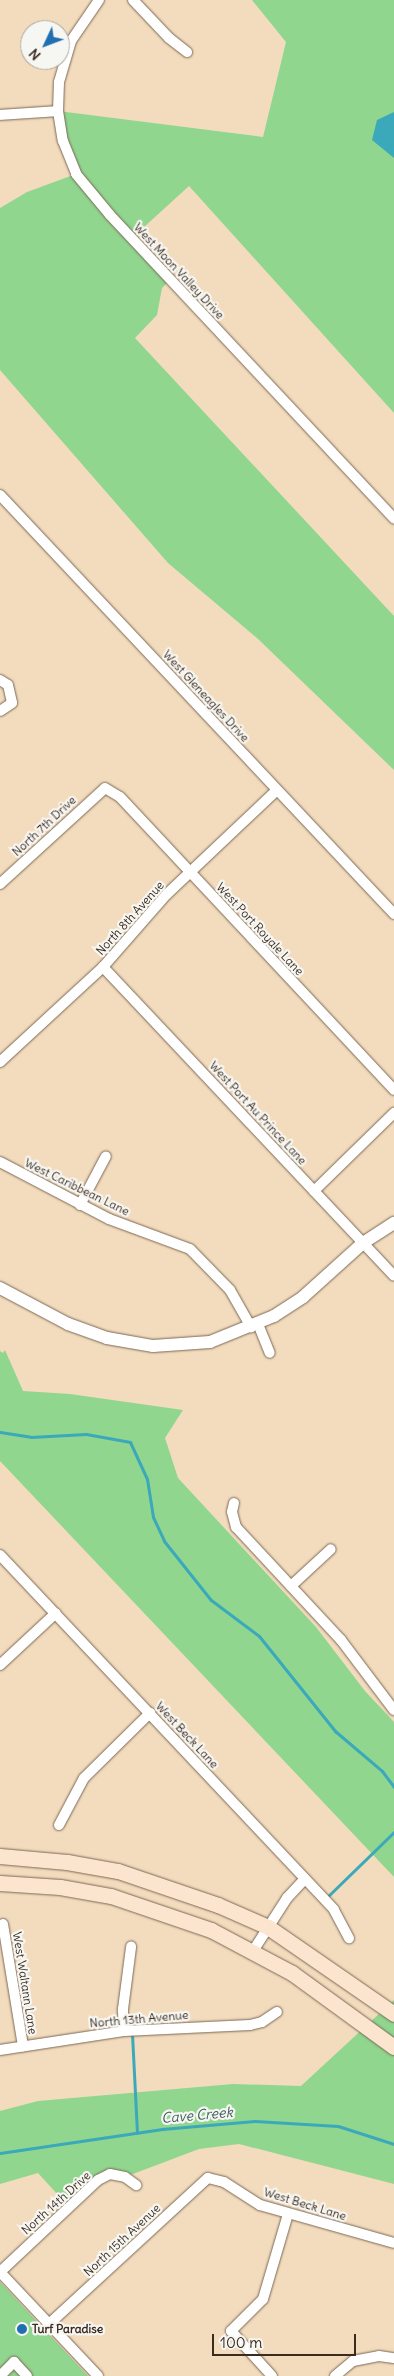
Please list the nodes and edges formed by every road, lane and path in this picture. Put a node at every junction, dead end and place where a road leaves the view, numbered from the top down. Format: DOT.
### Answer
graph roads {
  1 [pos="98,0"];
  2 [pos="133,0"];
  3 [pos="187,52"];
  4 [pos="58,111"];
  5 [pos="0,115"];
  6 [pos="0,494"];
  7 [pos="394,519"];
  8 [pos="0,680"];
  9 [pos="0,710"];
  10 [pos="105,788"];
  11 [pos="277,790"];
  12 [pos="190,872"];
  13 [pos="0,884"];
  14 [pos="394,914"];
  15 [pos="103,967"];
  16 [pos="0,1062"];
  17 [pos="394,1090"];
  18 [pos="394,1113"];
  19 [pos="106,1156"];
  20 [pos="0,1162"];
  21 [pos="314,1191"];
  22 [pos="80,1205"];
  23 [pos="394,1223"];
  24 [pos="363,1242"];
  25 [pos="394,1276"];
  26 [pos="0,1288"];
  27 [pos="255,1326"];
  28 [pos="270,1353"];
  29 [pos="234,1503"];
  30 [pos="331,1549"];
  31 [pos="0,1555"];
  32 [pos="292,1586"];
  33 [pos="56,1613"];
  34 [pos="0,1665"];
  35 [pos="394,1710"];
  36 [pos="150,1713"];
  37 [pos="59,1825"];
  38 [pos="0,1856"];
  39 [pos="305,1879"];
  40 [pos="0,1882"];
  41 [pos="3,1924"];
  42 [pos="268,1927"];
  43 [pos="349,1938"];
  44 [pos="131,1946"];
  45 [pos="254,1950"];
  46 [pos="277,2012"];
  47 [pos="394,2014"];
  48 [pos="124,2031"];
  49 [pos="23,2046"];
  50 [pos="394,2046"];
  51 [pos="0,2050"];
  52 [pos="214,2177"];
  53 [pos="136,2185"];
  54 [pos="288,2214"];
  55 [pos="394,2242"];
  56 [pos="0,2272"];
  57 [pos="49,2324"];
  58 [pos="394,2358"];
  59 [pos="0,2376"];
  60 [pos="27,2376"];
  61 [pos="98,2376"];
  62 [pos="272,2376"];
  63 [pos="335,2376"];
  1 -- 4 [label="street, West Moon Valley Drive"];
  2 -- 3 [label="street"];
  4 -- 5 [label="street"];
  4 -- 7 [label="street, West Moon Valley Drive"];
  6 -- 11 [label="street, West Gleneagles Drive"];
  8 -- 9 [label="street"];
  10 -- 12 [label="street, West Port Royale Lane"];
  10 -- 13 [label="street, North 7th Drive"];
  11 -- 12 [label="street, North 8th Avenue"];
  11 -- 14 [label="street, West Gleneagles Drive"];
  12 -- 15 [label="street, North 8th Avenue"];
  12 -- 17 [label="street, West Port Royale Lane"];
  15 -- 16 [label="street, North 8th Avenue"];
  15 -- 21 [label="street, West Port Au Prince Lane"];
  18 -- 21 [label="street"];
  19 -- 22 [label="street"];
  20 -- 22 [label="street, West Caribbean Lane"];
  21 -- 24 [label="street, West Port Au Prince Lane"];
  22 -- 27 [label="street, West Caribbean Lane"];
  23 -- 24 [label="street"];
  24 -- 25 [label="street, West Port Au Prince Lane"];
  24 -- 27 [label="street"];
  26 -- 27 [label="street"];
  27 -- 28 [label="street, West Caribbean Lane"];
  29 -- 32 [label="street"];
  30 -- 32 [label="street"];
  31 -- 33 [label="street, West Beck Lane"];
  32 -- 35 [label="street"];
  33 -- 34 [label="street"];
  33 -- 36 [label="street, West Beck Lane"];
  36 -- 37 [label="street"];
  36 -- 39 [label="street, West Beck Lane"];
  38 -- 42 [label="main road"];
  39 -- 42 [label="street"];
  39 -- 43 [label="street, West Beck Lane"];
  40 -- 45 [label="main road"];
  41 -- 49 [label="street, West Waltann Lane"];
  42 -- 45 [label="street"];
  42 -- 47 [label="main road"];
  44 -- 48 [label="street"];
  45 -- 50 [label="main road"];
  46 -- 48 [label="street, North 13th Avenue"];
  48 -- 49 [label="street, North 13th Avenue"];
  49 -- 51 [label="street, North 13th Avenue"];
  52 -- 54 [label="street, West Beck Lane"];
  52 -- 57 [label="street, North 15th Avenue"];
  53 -- 56 [label="street, North 14th Drive"];
  54 -- 55 [label="street, West Beck Lane"];
  54 -- 62 [label="street"];
  56 -- 57 [label="street"];
  57 -- 61 [label="street"];
  58 -- 63 [label="street"];
  59 -- 60 [label="street"];
}
